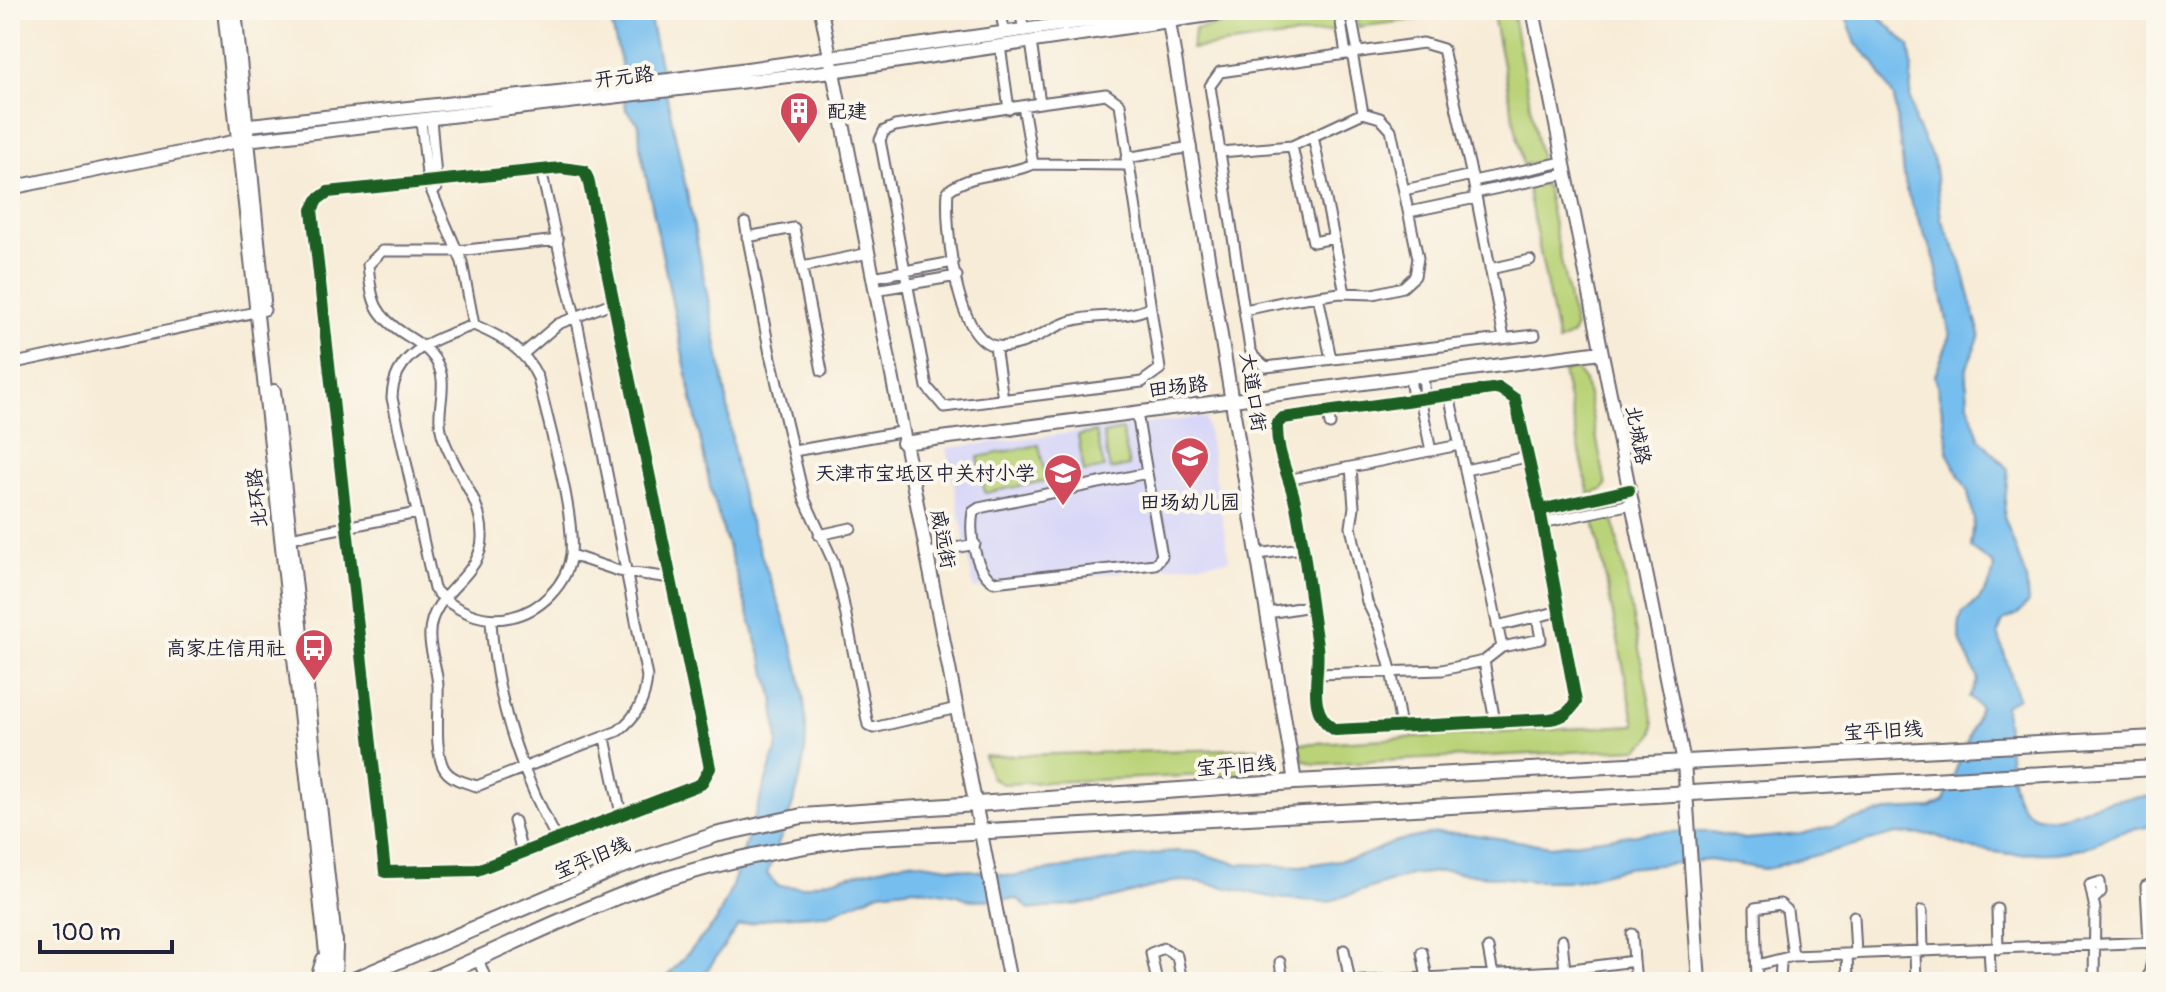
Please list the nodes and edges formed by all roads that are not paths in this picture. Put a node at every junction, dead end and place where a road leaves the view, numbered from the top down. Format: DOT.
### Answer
graph roads {
  1 [pos="224,10"];
  2 [pos="235,10"];
  3 [pos="821,10"];
  4 [pos="1000,10"];
  5 [pos="1020,10"];
  6 [pos="1243,10"];
  7 [pos="1339,10"];
  8 [pos="1350,10"];
  9 [pos="1533,10"];
  10 [pos="1167,14"];
  11 [pos="1005,33"];
  12 [pos="1028,36"];
  13 [pos="1000,46"];
  14 [pos="1352,53"];
  15 [pos="831,64"];
  16 [pos="616,92"];
  17 [pos="1040,103"];
  18 [pos="1023,106"];
  19 [pos="1009,109"];
  20 [pos="1363,113"];
  21 [pos="426,120"];
  22 [pos="241,126"];
  23 [pos="1313,136"];
  24 [pos="243,141"];
  25 [pos="1292,146"];
  26 [pos="1191,147"];
  27 [pos="1220,152"];
  28 [pos="1126,162"];
  29 [pos="1033,164"];
  30 [pos="1564,168"];
  31 [pos="541,170"];
  32 [pos="1472,178"];
  33 [pos="433,183"];
  34 [pos="10,188"];
  35 [pos="1404,190"];
  36 [pos="1476,195"];
  37 [pos="1409,212"];
  38 [pos="745,223"];
  39 [pos="747,237"];
  40 [pos="1334,238"];
  41 [pos="558,240"];
  42 [pos="457,251"];
  43 [pos="869,253"];
  44 [pos="1530,260"];
  45 [pos="953,262"];
  46 [pos="802,267"];
  47 [pos="1490,269"];
  48 [pos="905,273"];
  49 [pos="957,276"];
  50 [pos="874,284"];
  51 [pos="908,285"];
  52 [pos="1345,293"];
  53 [pos="1318,296"];
  54 [pos="614,302"];
  55 [pos="1149,308"];
  56 [pos="1245,310"];
  57 [pos="261,311"];
  58 [pos="575,317"];
  59 [pos="474,325"];
  60 [pos="1535,335"];
  61 [pos="1504,338"];
  62 [pos="422,346"];
  63 [pos="995,346"];
  64 [pos="1601,352"];
  65 [pos="523,354"];
  66 [pos="1331,359"];
  67 [pos="10,364"];
  68 [pos="822,371"];
  69 [pos="1416,376"];
  70 [pos="1449,394"];
  71 [pos="1420,398"];
  72 [pos="1003,399"];
  73 [pos="1234,400"];
  74 [pos="1328,410"];
  75 [pos="1137,413"];
  76 [pos="1330,424"];
  77 [pos="902,437"];
  78 [pos="1459,445"];
  79 [pos="794,451"];
  80 [pos="1431,451"];
  81 [pos="1527,457"];
  82 [pos="1351,467"];
  83 [pos="1465,470"];
  84 [pos="1147,473"];
  85 [pos="1287,480"];
  86 [pos="1629,490"];
  87 [pos="1632,504"];
  88 [pos="1540,510"];
  89 [pos="417,513"];
  90 [pos="1542,523"];
  91 [pos="347,527"];
  92 [pos="851,528"];
  93 [pos="819,535"];
  94 [pos="290,538"];
  95 [pos="975,544"];
  96 [pos="1302,548"];
  97 [pos="925,554"];
  98 [pos="1258,554"];
  99 [pos="571,555"];
  100 [pos="626,572"];
  101 [pos="671,578"];
  102 [pos="443,599"];
  103 [pos="1311,606"];
  104 [pos="1559,611"];
  105 [pos="1268,613"];
  106 [pos="1539,616"];
  107 [pos="491,620"];
  108 [pos="1497,626"];
  109 [pos="1502,647"];
  110 [pos="1484,661"];
  111 [pos="1391,670"];
  112 [pos="1317,674"];
  113 [pos="957,708"];
  114 [pos="1495,722"];
  115 [pos="1401,727"];
  116 [pos="605,738"];
  117 [pos="2156,738"];
  118 [pos="1684,762"];
  119 [pos="2156,768"];
  120 [pos="523,769"];
  121 [pos="1295,782"];
  122 [pos="1689,792"];
  123 [pos="976,802"];
  124 [pos="621,814"];
  125 [pos="514,821"];
  126 [pos="981,831"];
  127 [pos="557,839"];
  128 [pos="522,853"];
  129 [pos="2156,883"];
  130 [pos="2153,897"];
  131 [pos="2094,899"];
  132 [pos="1997,909"];
  133 [pos="1922,911"];
  134 [pos="1854,916"];
  135 [pos="1632,934"];
  136 [pos="330,938"];
  137 [pos="1562,940"];
  138 [pos="2154,944"];
  139 [pos="2093,946"];
  140 [pos="1488,948"];
  141 [pos="1994,949"];
  142 [pos="1344,950"];
  143 [pos="1919,951"];
  144 [pos="1422,952"];
  145 [pos="1851,954"];
  146 [pos="1793,956"];
  147 [pos="478,959"];
  148 [pos="1634,961"];
  149 [pos="1280,962"];
  150 [pos="1781,962"];
  151 [pos="1757,965"];
  152 [pos="1565,969"];
  153 [pos="1427,978"];
  154 [pos="1487,978"];
  155 [pos="1409,980"];
  156 [pos="316,982"];
  157 [pos="334,982"];
  158 [pos="349,982"];
  159 [pos="424,982"];
  160 [pos="487,982"];
  161 [pos="1010,982"];
  162 [pos="1157,982"];
  163 [pos="1182,982"];
  164 [pos="1283,982"];
  165 [pos="1348,982"];
  166 [pos="1566,982"];
  167 [pos="1636,982"];
  168 [pos="1699,982"];
  169 [pos="1757,982"];
  170 [pos="1780,982"];
  171 [pos="1848,982"];
  172 [pos="1916,982"];
  173 [pos="1991,982"];
  174 [pos="2094,982"];
  175 [pos="2147,982"];
  1 -- 22 [label="main road, 北环路"];
  2 -- 22 [label="main road, 北环路"];
  3 -- 15 [label="main road, 威远街"];
  4 -- 11 [label="street"];
  5 -- 12 [label="street"];
  6 -- 10 [label="main road, 开元路"];
  7 -- 14 [label="street"];
  8 -- 14 [label="street"];
  9 -- 30 [label="main road, 北城路"];
  10 -- 12 [label="main road, 开元路"];
  10 -- 26 [label="main road, 大道口街"];
  11 -- 12 [label="main road, 开元路"];
  11 -- 15 [label="main road, 开元路"];
  12 -- 13 [label="main road, 开元路"];
  12 -- 17 [label="street"];
  13 -- 15 [label="main road, 开元路"];
  13 -- 19 [label="street"];
  14 -- 20 [label="street"];
  14 -- 27 [label="street"];
  14 -- 32 [label="street"];
  15 -- 16 [label="main road, 开元路"];
  15 -- 43 [label="main road, 威远街"];
  16 -- 21 [label="main road, 开元路"];
  16 -- 22 [label="main road, 开元路"];
  17 -- 18 [label="street"];
  17 -- 28 [label="street"];
  18 -- 19 [label="street"];
  18 -- 29 [label="street"];
  19 -- 48 [label="street"];
  20 -- 23 [label="street"];
  20 -- 35 [label="street"];
  21 -- 24 [label="main road, 开元路"];
  21 -- 33 [label="street"];
  22 -- 24 [label="main road, 北环路"];
  23 -- 25 [label="street"];
  23 -- 40 [label="street"];
  24 -- 34 [label="main road, 开元路"];
  24 -- 57 [label="main road, 北环路"];
  25 -- 27 [label="street"];
  25 -- 40 [label="street"];
  26 -- 28 [label="street"];
  26 -- 73 [label="main road, 大道口街"];
  27 -- 56 [label="street"];
  28 -- 29 [label="street"];
  28 -- 55 [label="street"];
  29 -- 45 [label="street"];
  30 -- 32 [label="street"];
  30 -- 36 [label="street"];
  30 -- 64 [label="main road, 北城路"];
  31 -- 33 [label="street"];
  31 -- 41 [label="street"];
  31 -- 54 [label="street"];
  32 -- 35 [label="street"];
  32 -- 36 [label="street"];
  33 -- 42 [label="street"];
  33 -- 91 [label="street"];
  35 -- 37 [label="street"];
  36 -- 37 [label="street"];
  36 -- 47 [label="street"];
  37 -- 52 [label="street"];
  38 -- 39 [label="street"];
  39 -- 46 [label="street"];
  39 -- 79 [label="street"];
  40 -- 52 [label="street"];
  41 -- 42 [label="street"];
  41 -- 58 [label="street"];
  42 -- 59 [label="street"];
  42 -- 62 [label="street"];
  43 -- 46 [label="street"];
  43 -- 50 [label="main road, 威远街"];
  44 -- 47 [label="street"];
  45 -- 48 [label="street"];
  45 -- 49 [label="street"];
  46 -- 68 [label="street"];
  47 -- 61 [label="street"];
  48 -- 50 [label="street"];
  48 -- 51 [label="street"];
  49 -- 51 [label="street"];
  49 -- 63 [label="street"];
  50 -- 51 [label="street"];
  50 -- 77 [label="main road, 威远街"];
  51 -- 72 [label="street"];
  52 -- 53 [label="street"];
  53 -- 56 [label="street"];
  53 -- 66 [label="street"];
  54 -- 58 [label="street"];
  54 -- 101 [label="street"];
  55 -- 63 [label="street"];
  55 -- 72 [label="street"];
  56 -- 66 [label="street"];
  57 -- 67 [label="street"];
  57 -- 94 [label="main road, 北环路"];
  57 -- 136 [label="main road, 北环路"];
  58 -- 65 [label="street"];
  58 -- 100 [label="street"];
  59 -- 62 [label="street"];
  59 -- 65 [label="street"];
  60 -- 61 [label="street"];
  61 -- 66 [label="street"];
  62 -- 89 [label="street"];
  62 -- 102 [label="street"];
  63 -- 72 [label="street"];
  64 -- 69 [label="main road, 田场路"];
  64 -- 86 [label="main road, 北城路"];
  65 -- 99 [label="street"];
  69 -- 71 [label="street"];
  69 -- 73 [label="main road, 田场路"];
  70 -- 71 [label="street"];
  70 -- 78 [label="street"];
  70 -- 81 [label="street"];
  71 -- 74 [label="street"];
  71 -- 80 [label="street"];
  73 -- 75 [label="main road, 田场路"];
  73 -- 98 [label="main road, 大道口街"];
  74 -- 76 [label="street"];
  74 -- 85 [label="street"];
  75 -- 77 [label="main road, 田场路"];
  75 -- 84 [label="street"];
  77 -- 79 [label="street"];
  77 -- 97 [label="main road, 威远街"];
  78 -- 80 [label="street"];
  78 -- 83 [label="street"];
  79 -- 93 [label="street"];
  80 -- 82 [label="street"];
  81 -- 83 [label="street"];
  81 -- 88 [label="street"];
  82 -- 85 [label="street"];
  82 -- 111 [label="street"];
  83 -- 108 [label="street"];
  84 -- 95 [label="street"];
  84 -- 95 [label="street"];
  85 -- 96 [label="street"];
  86 -- 87 [label="main road, 北城路"];
  86 -- 88 [label="street"];
  87 -- 90 [label="street"];
  87 -- 118 [label="main road, 北城路"];
  88 -- 90 [label="street"];
  89 -- 91 [label="street"];
  89 -- 102 [label="street"];
  90 -- 104 [label="street"];
  91 -- 94 [label="street"];
  91 -- 128 [label="street"];
  92 -- 93 [label="street"];
  93 -- 113 [label="street"];
  94 -- 136 [label="main road, 北环路"];
  95 -- 97 [label="street"];
  96 -- 98 [label="street"];
  96 -- 103 [label="street"];
  97 -- 113 [label="main road, 威远街"];
  98 -- 105 [label="main road, 大道口街"];
  99 -- 100 [label="street"];
  99 -- 107 [label="street"];
  100 -- 101 [label="street"];
  100 -- 116 [label="street"];
  101 -- 124 [label="street"];
  102 -- 107 [label="street"];
  102 -- 120 [label="street"];
  103 -- 105 [label="street"];
  103 -- 112 [label="street"];
  104 -- 106 [label="street"];
  104 -- 114 [label="street"];
  105 -- 121 [label="main road, 大道口街"];
  106 -- 108 [label="street"];
  106 -- 109 [label="street"];
  107 -- 120 [label="street"];
  108 -- 109 [label="street"];
  109 -- 110 [label="street"];
  110 -- 111 [label="street"];
  110 -- 114 [label="street"];
  111 -- 112 [label="street"];
  111 -- 115 [label="street"];
  112 -- 115 [label="street"];
  113 -- 123 [label="main road, 威远街"];
  114 -- 115 [label="street"];
  116 -- 120 [label="street"];
  116 -- 124 [label="street"];
  117 -- 118 [label="main road, 宝平旧线"];
  118 -- 121 [label="main road, 宝平旧线"];
  118 -- 122 [label="main road, 北城路"];
  119 -- 122 [label="main road"];
  120 -- 127 [label="street"];
  121 -- 123 [label="main road, 宝平旧线"];
  122 -- 126 [label="main road"];
  122 -- 168 [label="main road, 北城路"];
  123 -- 126 [label="main road, 威远街"];
  123 -- 158 [label="main road, 宝平旧线"];
  124 -- 127 [label="street"];
  125 -- 128 [label="street"];
  126 -- 147 [label="main road"];
  126 -- 161 [label="main road, 威远街"];
  127 -- 128 [label="street"];
  129 -- 130 [label="street"];
  130 -- 138 [label="street"];
  131 -- 139 [label="street"];
  132 -- 141 [label="street"];
  133 -- 143 [label="street"];
  134 -- 145 [label="street"];
  135 -- 148 [label="street"];
  136 -- 156 [label="main road"];
  136 -- 157 [label="main road"];
  137 -- 152 [label="street"];
  138 -- 139 [label="street"];
  138 -- 175 [label="street"];
  139 -- 141 [label="street"];
  139 -- 174 [label="street"];
  140 -- 154 [label="street"];
  141 -- 143 [label="street"];
  141 -- 173 [label="street"];
  142 -- 165 [label="street"];
  143 -- 145 [label="street"];
  143 -- 172 [label="street"];
  144 -- 153 [label="street"];
  145 -- 146 [label="street"];
  145 -- 171 [label="street"];
  146 -- 150 [label="street"];
  146 -- 151 [label="street"];
  147 -- 159 [label="main road"];
  147 -- 160 [label="street"];
  148 -- 152 [label="street"];
  148 -- 167 [label="street"];
  149 -- 164 [label="street"];
  150 -- 151 [label="street"];
  150 -- 170 [label="street"];
  151 -- 169 [label="street"];
  152 -- 154 [label="street"];
  152 -- 166 [label="street"];
  153 -- 154 [label="street"];
  153 -- 155 [label="street"];
  155 -- 165 [label="street"];
  162 -- 163 [label="street"];
}
